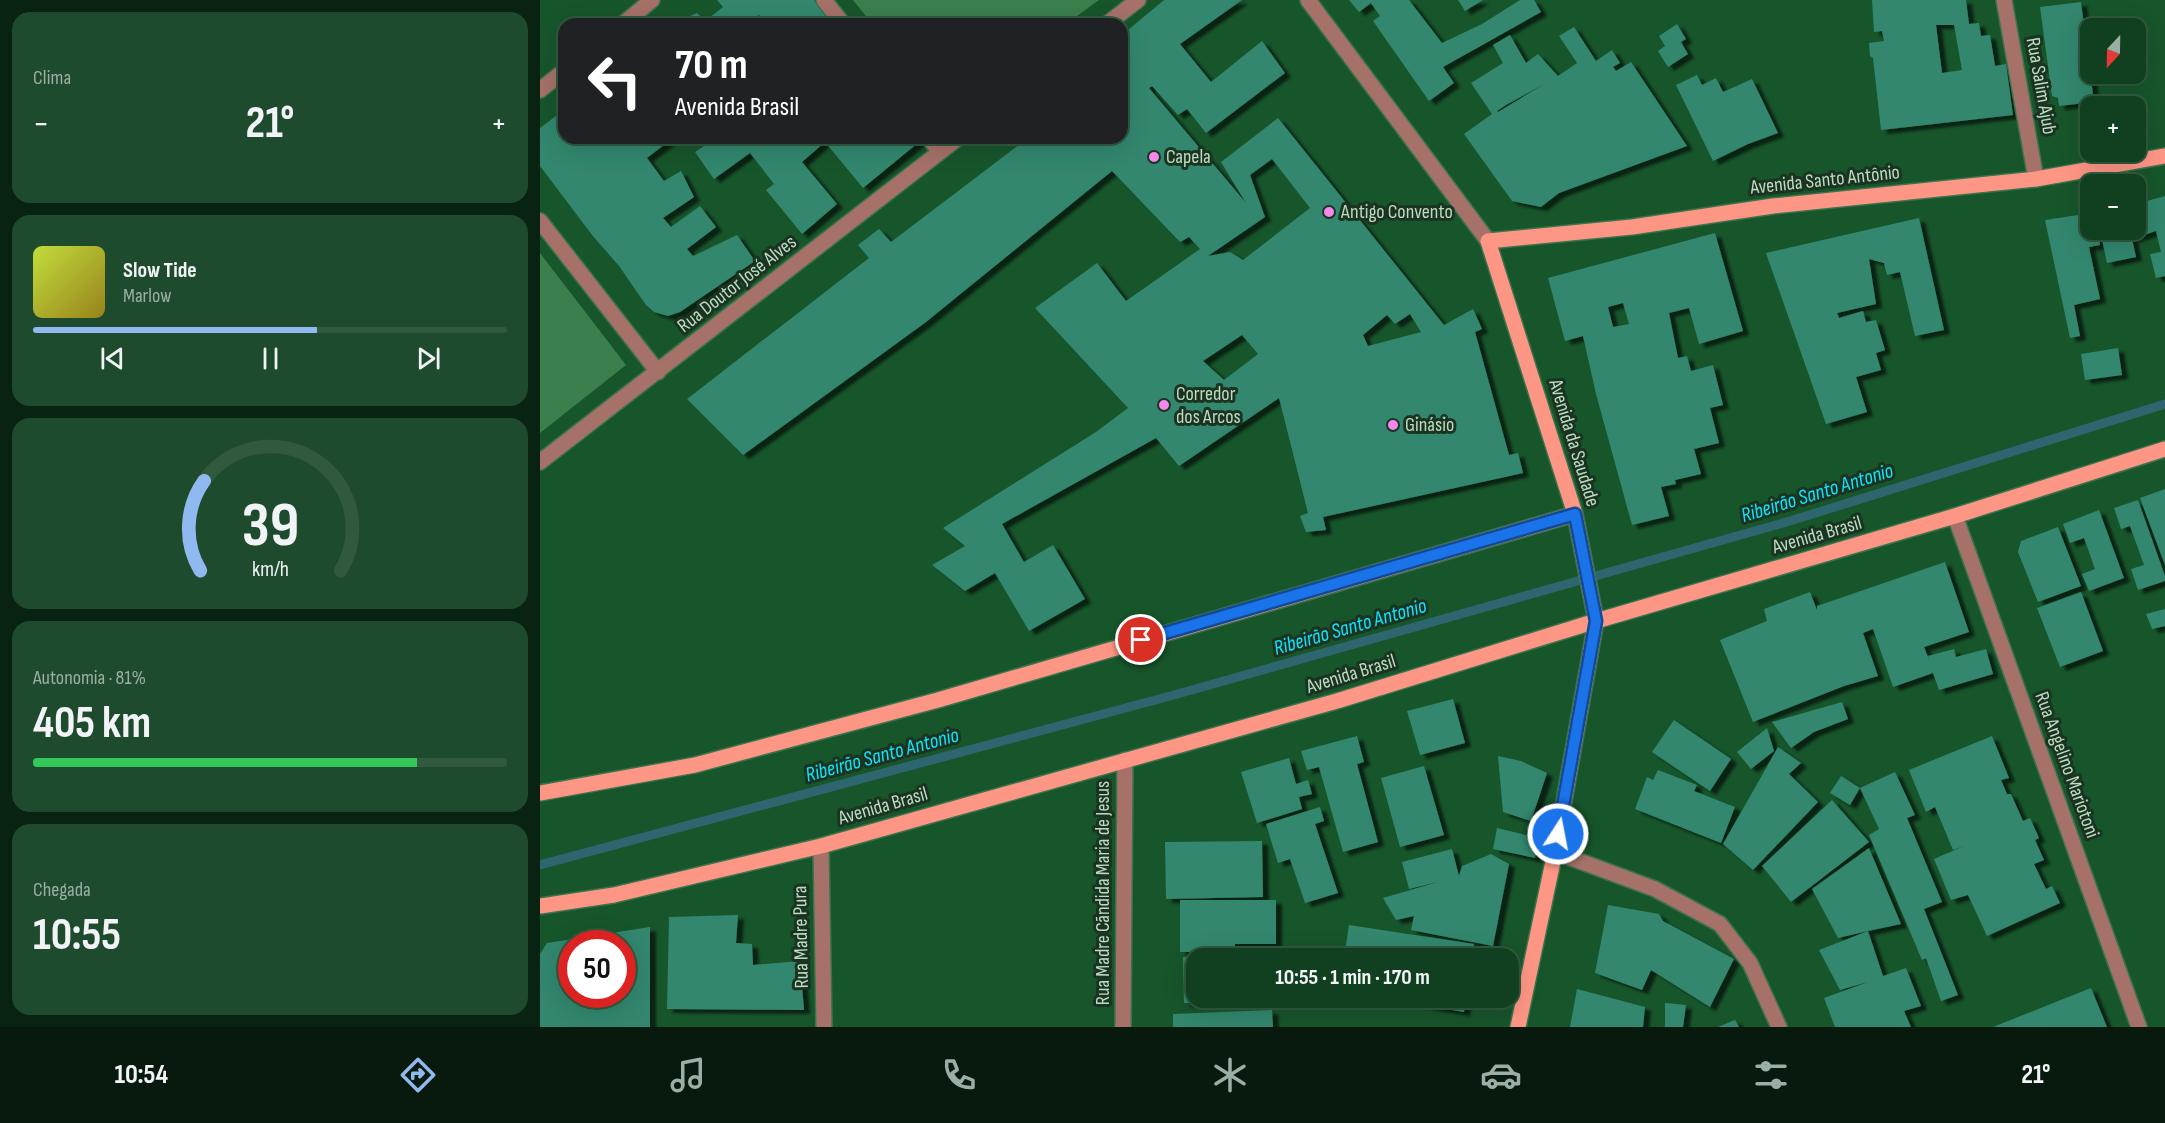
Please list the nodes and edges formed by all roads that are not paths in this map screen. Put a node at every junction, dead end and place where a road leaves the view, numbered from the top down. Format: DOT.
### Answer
graph roads {
  1 [pos="652,0"];
  2 [pos="824,0"];
  3 [pos="1308,0"];
  4 [pos="2004,0"];
  5 [pos="1133,2"];
  6 [pos="630,18"];
  7 [pos="838,18"];
  8 [pos="1114,18"];
  9 [pos="558,76"];
  10 [pos="540,90"];
  11 [pos="934,144"];
  12 [pos="950,144"];
  13 [pos="940,152"];
  14 [pos="2165,156"];
  15 [pos="2036,179"];
  16 [pos="540,221"];
  17 [pos="1488,241"];
  18 [pos="658,372"];
  19 [pos="2165,449"];
  20 [pos="540,462"];
  21 [pos="1575,514"];
  22 [pos="1954,516"];
  23 [pos="1596,621"];
  24 [pos="1125,760"];
  25 [pos="540,793"];
  26 [pos="821,846"];
  27 [pos="1555,852"];
  28 [pos="540,906"];
  29 [pos="824,1027"];
  30 [pos="1123,1027"];
  31 [pos="1518,1027"];
  32 [pos="1779,1027"];
  33 [pos="2139,1027"];
  1 -- 6 [label="street"];
  2 -- 7 [label="street"];
  3 -- 17 [label="street, Avenida da Saudade"];
  4 -- 15 [label="street, Rua Salim Ajub"];
  5 -- 8 [label="street"];
  9 -- 10 [label="street"];
  11 -- 13 [label="street"];
  12 -- 13 [label="street, Rua Doutor José Alves"];
  13 -- 18 [label="street, Rua Doutor José Alves"];
  14 -- 15 [label="main road, Avenida Santo Antônio"];
  15 -- 17 [label="main road, Avenida Santo Antônio"];
  16 -- 18 [label="street"];
  17 -- 21 [label="main road, Avenida da Saudade"];
  18 -- 20 [label="street, Rua Doutor José Alves"];
  19 -- 22 [label="main road, Avenida Brasil"];
  21 -- 23 [label="main road, Avenida da Saudade"];
  21 -- 25 [label="main road"];
  22 -- 23 [label="main road, Avenida Brasil"];
  22 -- 33 [label="street, Rua Angelino Mariotoni"];
  23 -- 24 [label="main road, Avenida Brasil"];
  23 -- 27 [label="main road, Avenida da Saudade"];
  24 -- 26 [label="main road, Avenida Brasil"];
  24 -- 30 [label="street, Rua Madre Cãndida Maria de Jesus"];
  26 -- 28 [label="main road, Avenida Brasil"];
  26 -- 29 [label="street, Rua Madre Pura"];
  27 -- 31 [label="main road, Avenida da Saudade"];
  27 -- 32 [label="street"];
}
